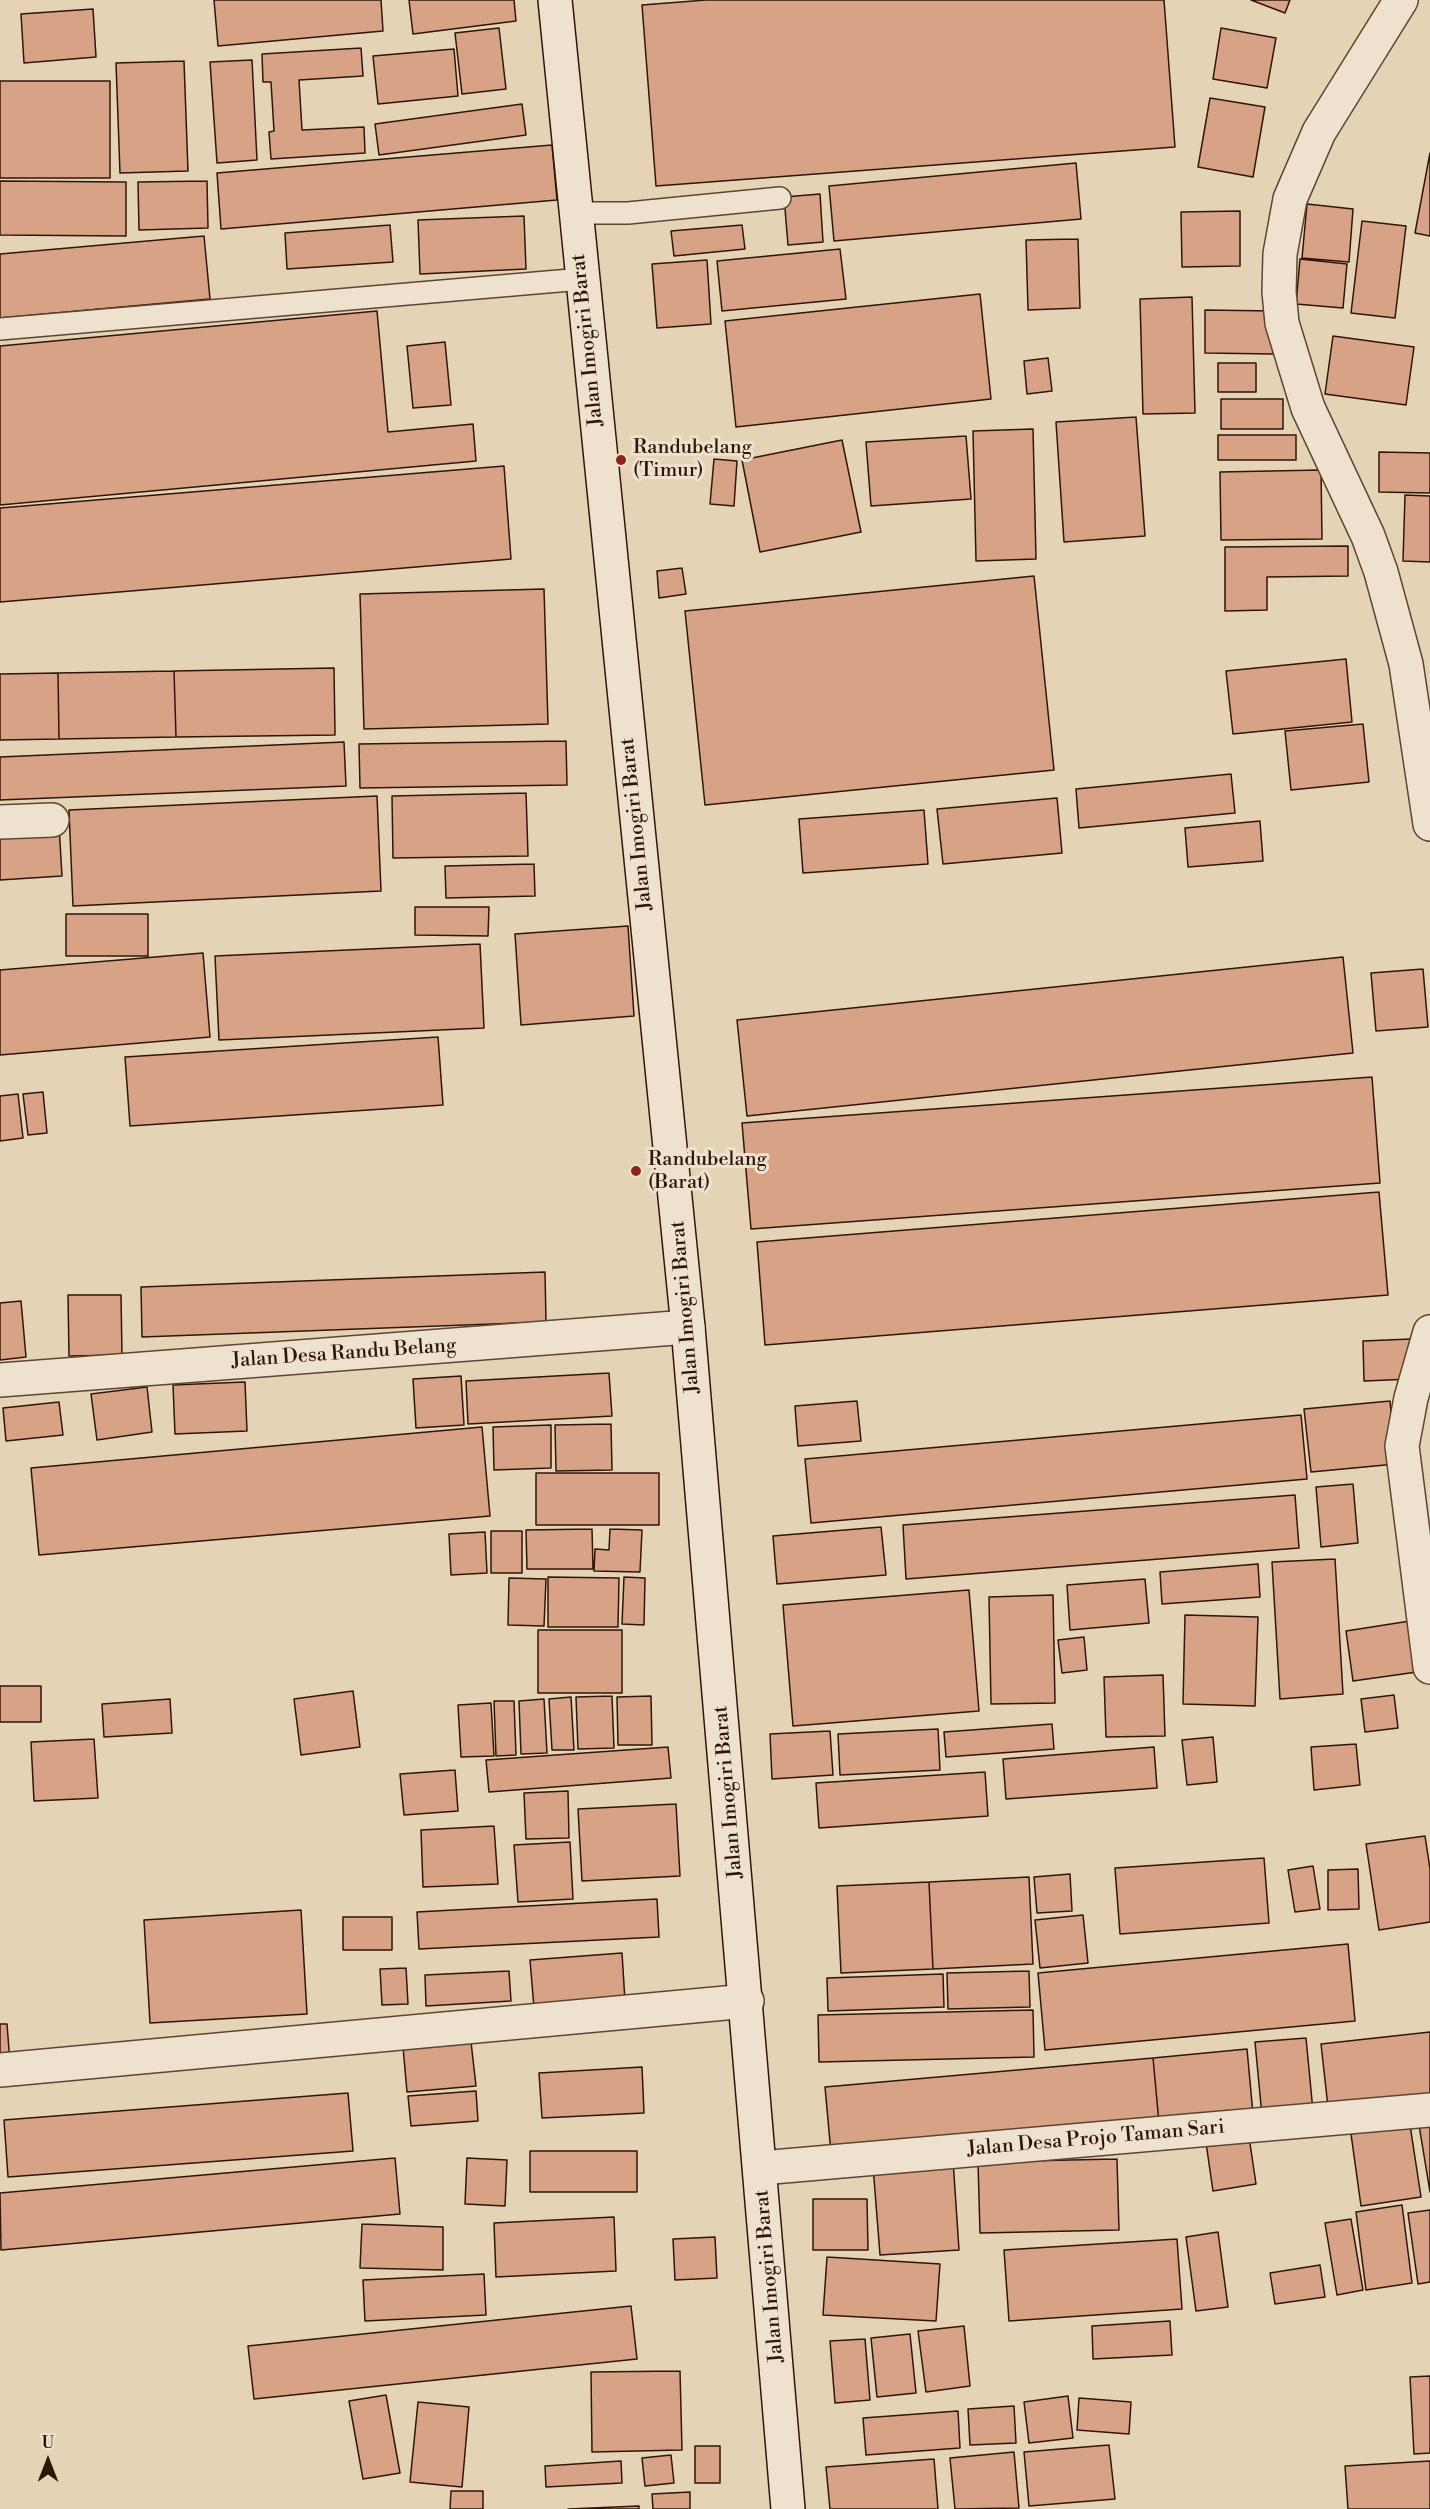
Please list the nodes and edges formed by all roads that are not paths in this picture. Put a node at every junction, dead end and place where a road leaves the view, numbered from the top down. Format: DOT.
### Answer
graph roads {
  1 [pos="555,0"];
  2 [pos="1401,0"];
  3 [pos="780,198"];
  4 [pos="576,213"];
  5 [pos="582,279"];
  6 [pos="0,329"];
  7 [pos="52,820"];
  8 [pos="0,822"];
  9 [pos="1430,824"];
  10 [pos="688,1327"];
  11 [pos="1430,1332"];
  12 [pos="0,1380"];
  13 [pos="1428,1646"];
  14 [pos="747,2001"];
  15 [pos="0,2070"];
  16 [pos="1430,2110"];
  17 [pos="761,2168"];
  18 [pos="788,2509"];
  1 -- 4 [label="street, Jalan Imogiri Barat"];
  2 -- 9 [label="street"];
  3 -- 4 [label="lane"];
  4 -- 5 [label="street, Jalan Imogiri Barat"];
  5 -- 6 [label="lane"];
  5 -- 10 [label="street, Jalan Imogiri Barat"];
  7 -- 8 [label="street"];
  10 -- 12 [label="street, Jalan Desa Randu Belang"];
  10 -- 14 [label="street, Jalan Imogiri Barat"];
  11 -- 13 [label="street"];
  14 -- 15 [label="street"];
  14 -- 17 [label="street, Jalan Imogiri Barat"];
  16 -- 17 [label="street, Jalan Desa Projo Taman Sari"];
  17 -- 18 [label="street, Jalan Imogiri Barat"];
}
